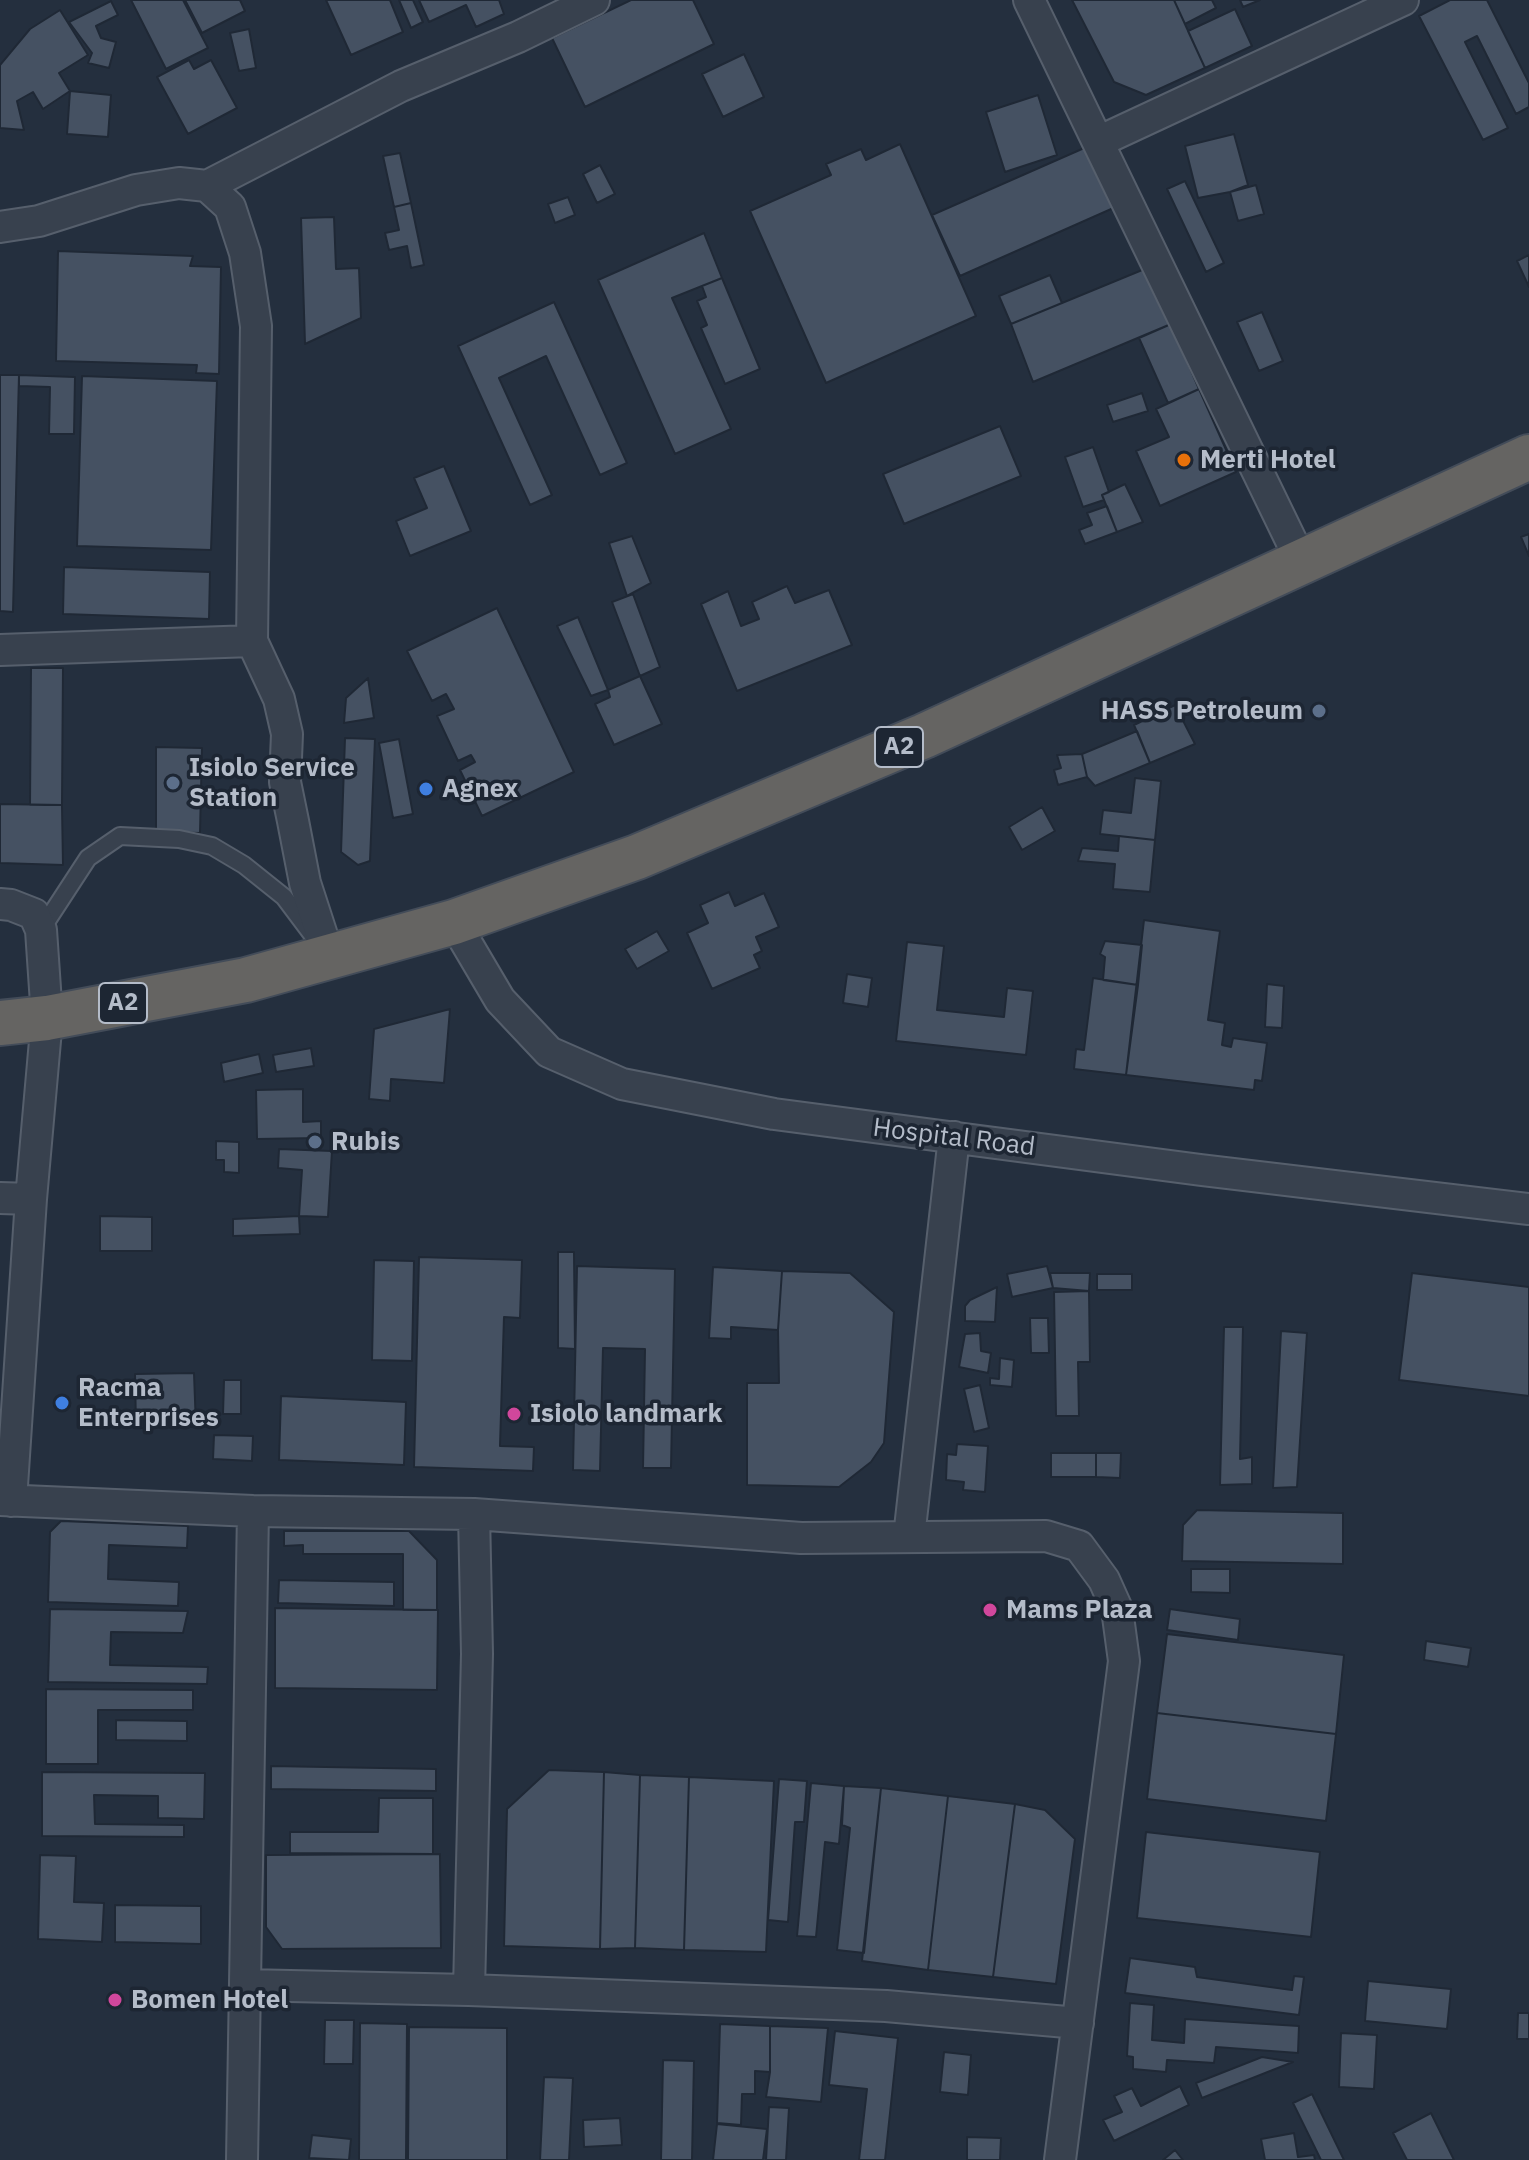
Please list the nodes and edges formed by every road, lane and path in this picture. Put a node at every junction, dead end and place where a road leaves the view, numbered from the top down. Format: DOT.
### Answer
graph roads {
  1 [pos="594,0"];
  2 [pos="1029,0"];
  3 [pos="1403,0"];
  4 [pos="1098,142"];
  5 [pos="207,186"];
  6 [pos="0,227"];
  7 [pos="1529,457"];
  8 [pos="1302,563"];
  9 [pos="252,641"];
  10 [pos="0,650"];
  11 [pos="0,904"];
  12 [pos="454,922"];
  13 [pos="41,930"];
  14 [pos="329,957"];
  15 [pos="47,1018"];
  16 [pos="0,1023"];
  17 [pos="954,1137"];
  18 [pos="0,1198"];
  19 [pos="31,1199"];
  20 [pos="1529,1209"];
  21 [pos="5,1501"];
  22 [pos="253,1511"];
  23 [pos="474,1514"];
  24 [pos="909,1537"];
  25 [pos="245,1985"];
  26 [pos="469,1990"];
  27 [pos="1078,2023"];
  28 [pos="242,2160"];
  29 [pos="1060,2160"];
  1 -- 5 [label="street"];
  2 -- 4 [label="street"];
  3 -- 4 [label="street"];
  4 -- 8 [label="street"];
  5 -- 6 [label="street"];
  5 -- 9 [label="street"];
  7 -- 8 [label="highway, A2"];
  8 -- 12 [label="highway, A2"];
  9 -- 10 [label="street"];
  9 -- 14 [label="street"];
  11 -- 13 [label="street"];
  12 -- 14 [label="highway, A2"];
  12 -- 17 [label="street, Hospital Road"];
  13 -- 14 [label="lane"];
  13 -- 15 [label="street"];
  14 -- 15 [label="highway, A2"];
  15 -- 16 [label="highway, A2"];
  15 -- 19 [label="street"];
  17 -- 20 [label="street, Hospital Road"];
  17 -- 24 [label="street"];
  18 -- 19 [label="street"];
  19 -- 21 [label="street"];
  21 -- 22 [label="street"];
  22 -- 23 [label="street"];
  22 -- 25 [label="street"];
  23 -- 24 [label="street"];
  23 -- 26 [label="street"];
  24 -- 27 [label="street"];
  25 -- 26 [label="street"];
  25 -- 28 [label="street"];
  26 -- 27 [label="street"];
  27 -- 29 [label="street"];
}
